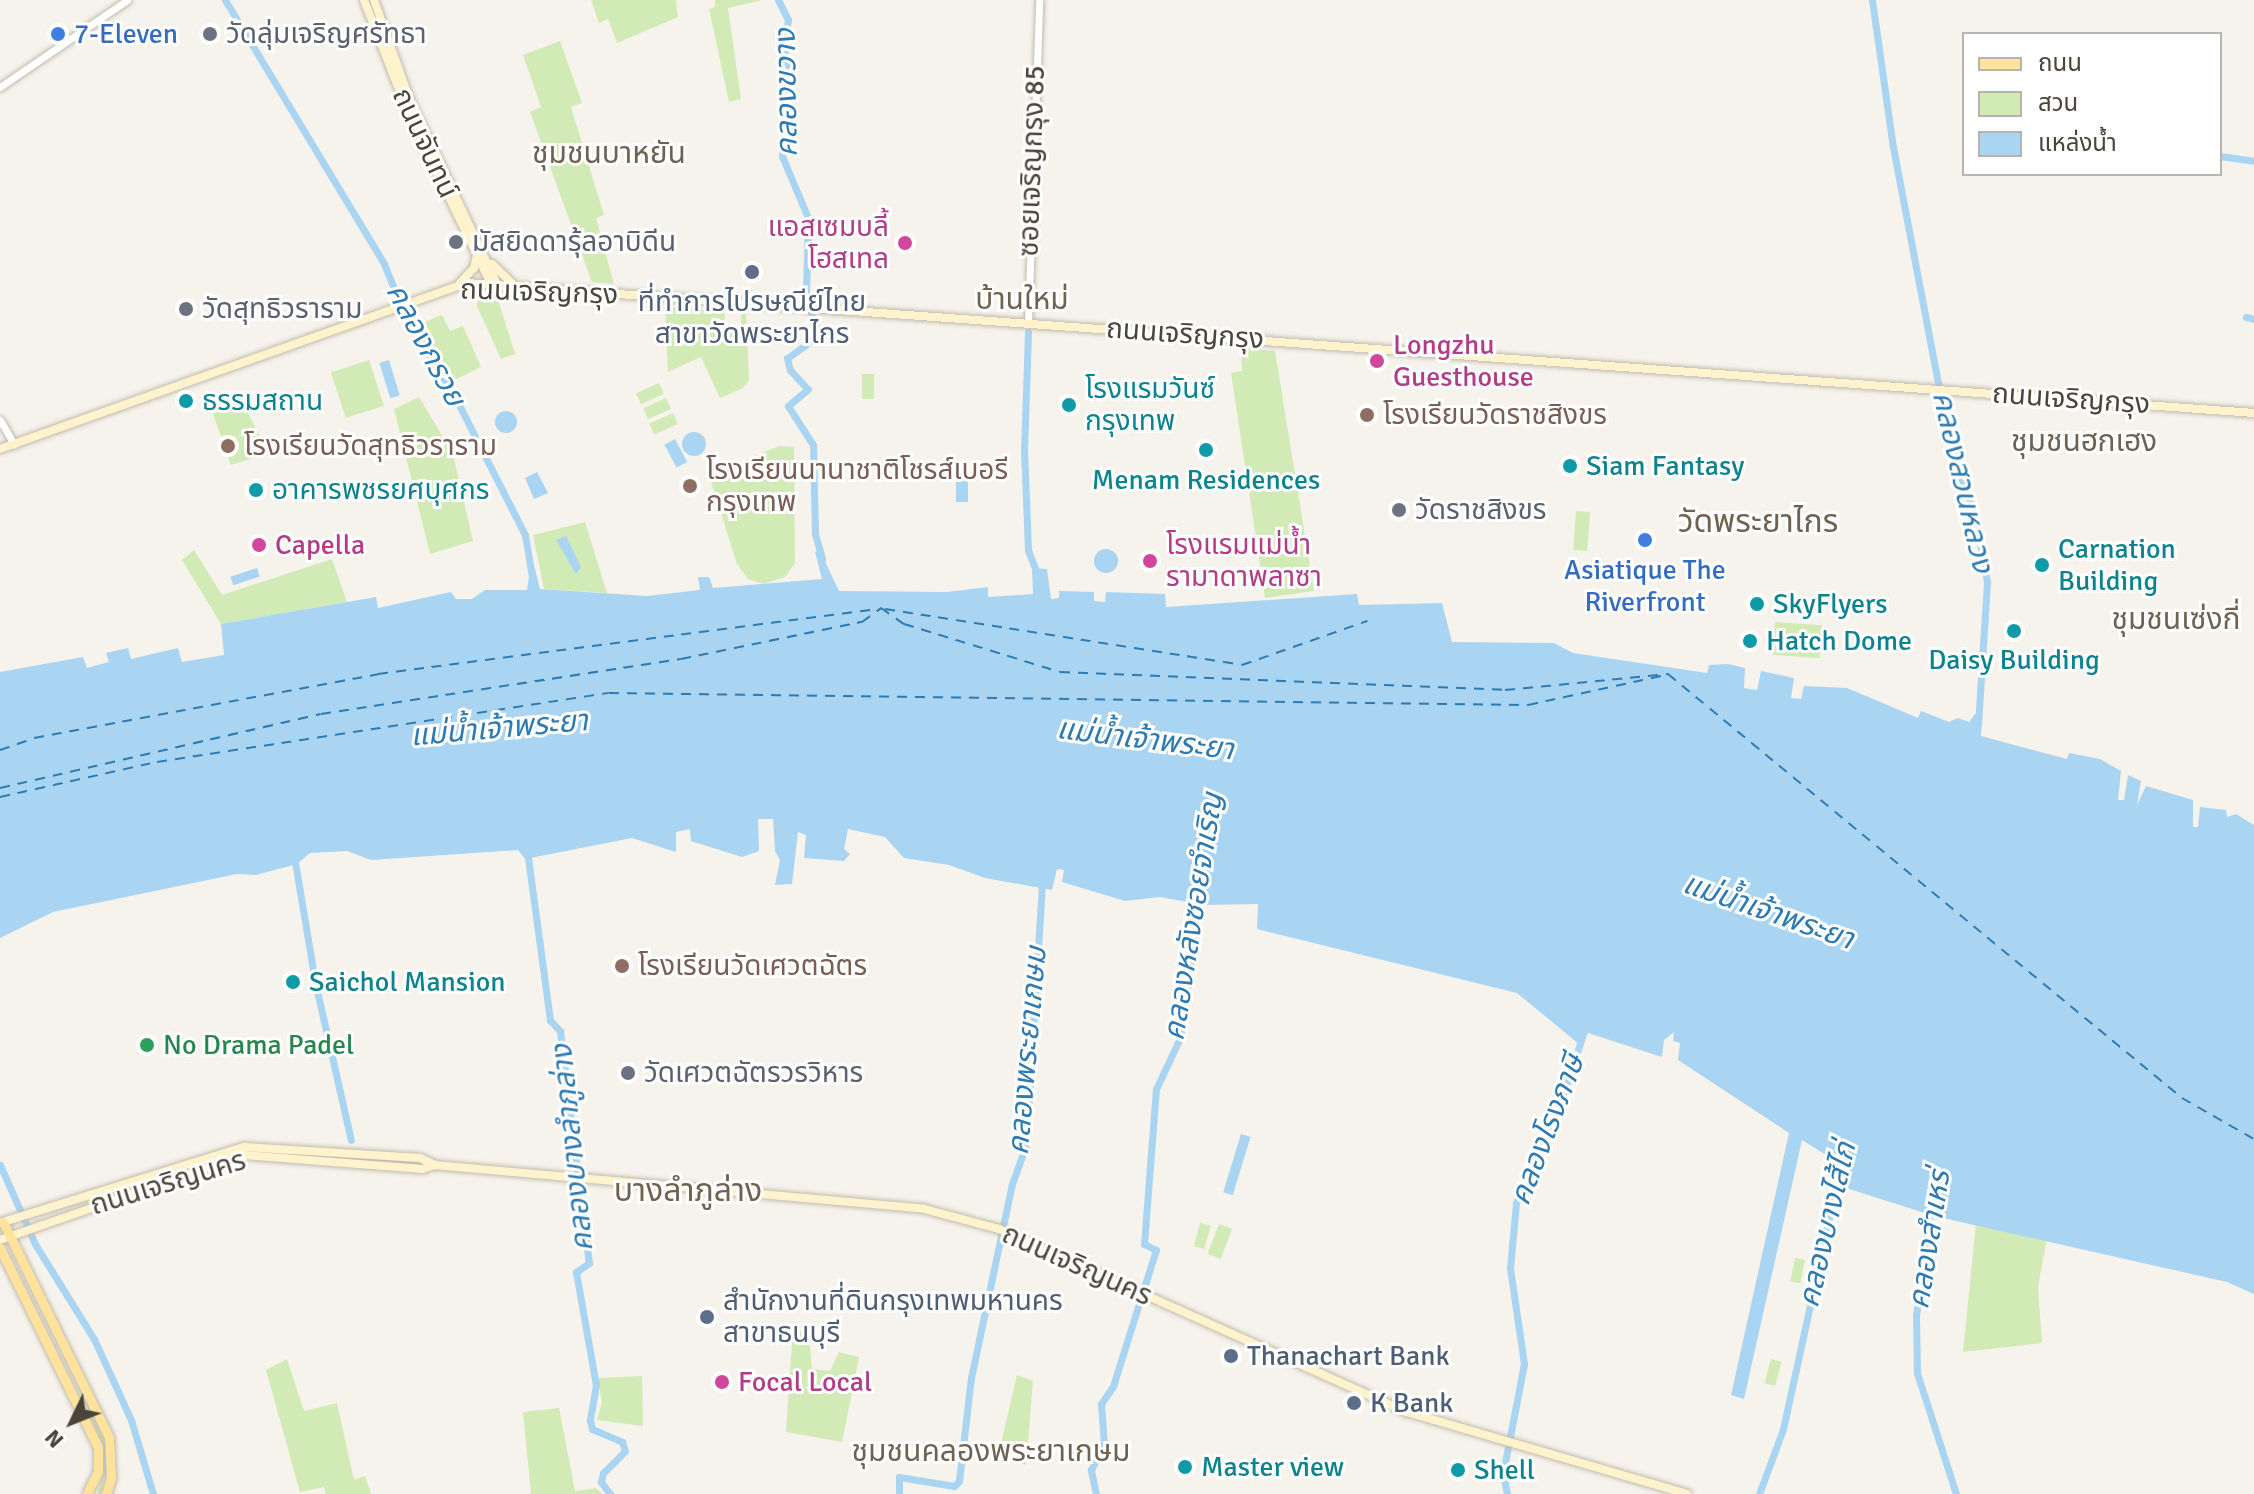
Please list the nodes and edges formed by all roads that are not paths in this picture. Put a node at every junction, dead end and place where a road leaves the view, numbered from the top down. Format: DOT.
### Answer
graph roads {
  1 [pos="127,0"];
  2 [pos="364,0"];
  3 [pos="374,0"];
  4 [pos="1039,0"];
  5 [pos="401,85"];
  6 [pos="0,87"];
  7 [pos="481,253"];
  8 [pos="460,284"];
  9 [pos="494,284"];
  10 [pos="515,286"];
  11 [pos="1028,323"];
  12 [pos="2254,413"];
  13 [pos="0,420"];
  14 [pos="14,444"];
  15 [pos="0,449"];
  16 [pos="435,1165"];
  17 [pos="2,1223"];
  18 [pos="11,1236"];
  19 [pos="0,1240"];
  20 [pos="0,1248"];
  21 [pos="74,1365"];
  22 [pos="62,1371"];
  23 [pos="87,1494"];
  24 [pos="106,1494"];
  25 [pos="1687,1494"];
  1 -- 6 [label="street"];
  2 -- 5 [label="main road, ถนนจันทน์"];
  3 -- 5 [label="main road, ถนนจันทน์"];
  4 -- 11 [label="street, ซอยเจริญกรุง 85"];
  5 -- 7 [label="main road, ถนนจันทน์"];
  7 -- 8 [label="main road"];
  7 -- 9 [label="main road, ถนนจันทน์"];
  7 -- 10 [label="main road"];
  8 -- 9 [label="main road, ถนนเจริญกรุง"];
  8 -- 14 [label="main road, ถนนเจริญกรุง"];
  9 -- 10 [label="main road, ถนนเจริญกรุง"];
  10 -- 11 [label="main road, ถนนเจริญกรุง"];
  11 -- 12 [label="main road, ถนนเจริญกรุง"];
  13 -- 14 [label="street"];
  14 -- 15 [label="main road, ถนนเจริญกรุง"];
  16 -- 17 [label="main road, ถนนเจริญนคร"];
  16 -- 18 [label="main road, ถนนเจริญนคร"];
  16 -- 25 [label="main road, ถนนเจริญนคร"];
  17 -- 18 [label="main road"];
  18 -- 19 [label="main road, ถนนเจริญนคร"];
  18 -- 21 [label="main road"];
  20 -- 22 [label="main road"];
  21 -- 22 [label="main road"];
  21 -- 24 [label="main road"];
  22 -- 23 [label="main road"];
}
